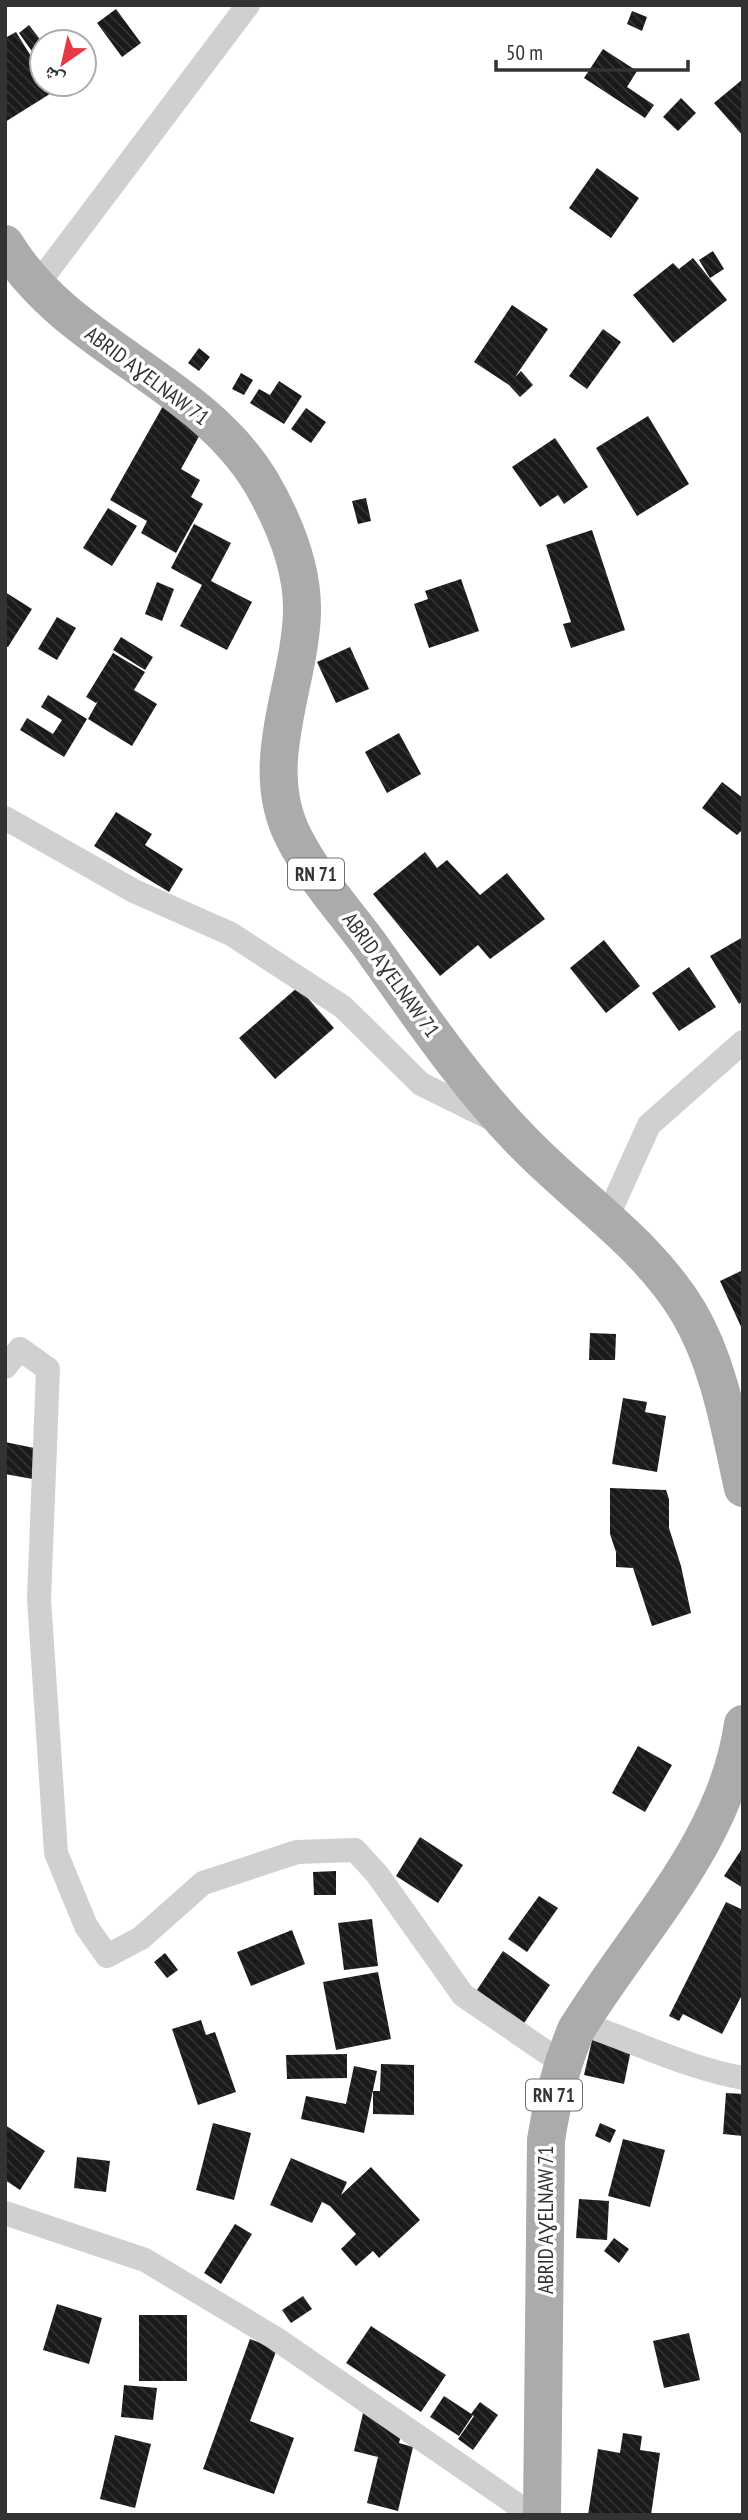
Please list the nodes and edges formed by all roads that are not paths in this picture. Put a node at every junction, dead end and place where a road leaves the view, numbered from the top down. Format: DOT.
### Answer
graph roads {
  1 [pos="248,5"];
  2 [pos="5,244"];
  3 [pos="37,285"];
  4 [pos="5,818"];
  5 [pos="743,1042"];
  6 [pos="512,1129"];
  7 [pos="607,1220"];
  8 [pos="5,1367"];
  9 [pos="743,1489"];
  10 [pos="743,1724"];
  11 [pos="580,2023"];
  12 [pos="562,2063"];
  13 [pos="743,2078"];
  14 [pos="5,2213"];
  15 [pos="532,2515"];
  16 [pos="542,2515"];
  1 -- 3 [label="street"];
  2 -- 3 [label="main road, ABRID AƔELNAW 71 / RN 71"];
  3 -- 6 [label="main road, ABRID AƔELNAW 71 / RN 71"];
  4 -- 6 [label="street"];
  5 -- 7 [label="street"];
  6 -- 7 [label="main road, ABRID AƔELNAW 71 / RN 71"];
  7 -- 9 [label="main road, ABRID AƔELNAW 71 / RN 71"];
  8 -- 12 [label="street"];
  10 -- 11 [label="main road, ABRID AƔELNAW 71 / RN 71"];
  11 -- 12 [label="main road, ABRID AƔELNAW 71 / RN 71"];
  11 -- 13 [label="street"];
  12 -- 16 [label="main road, ABRID AƔELNAW 71 / RN 71"];
  14 -- 15 [label="street"];
}
